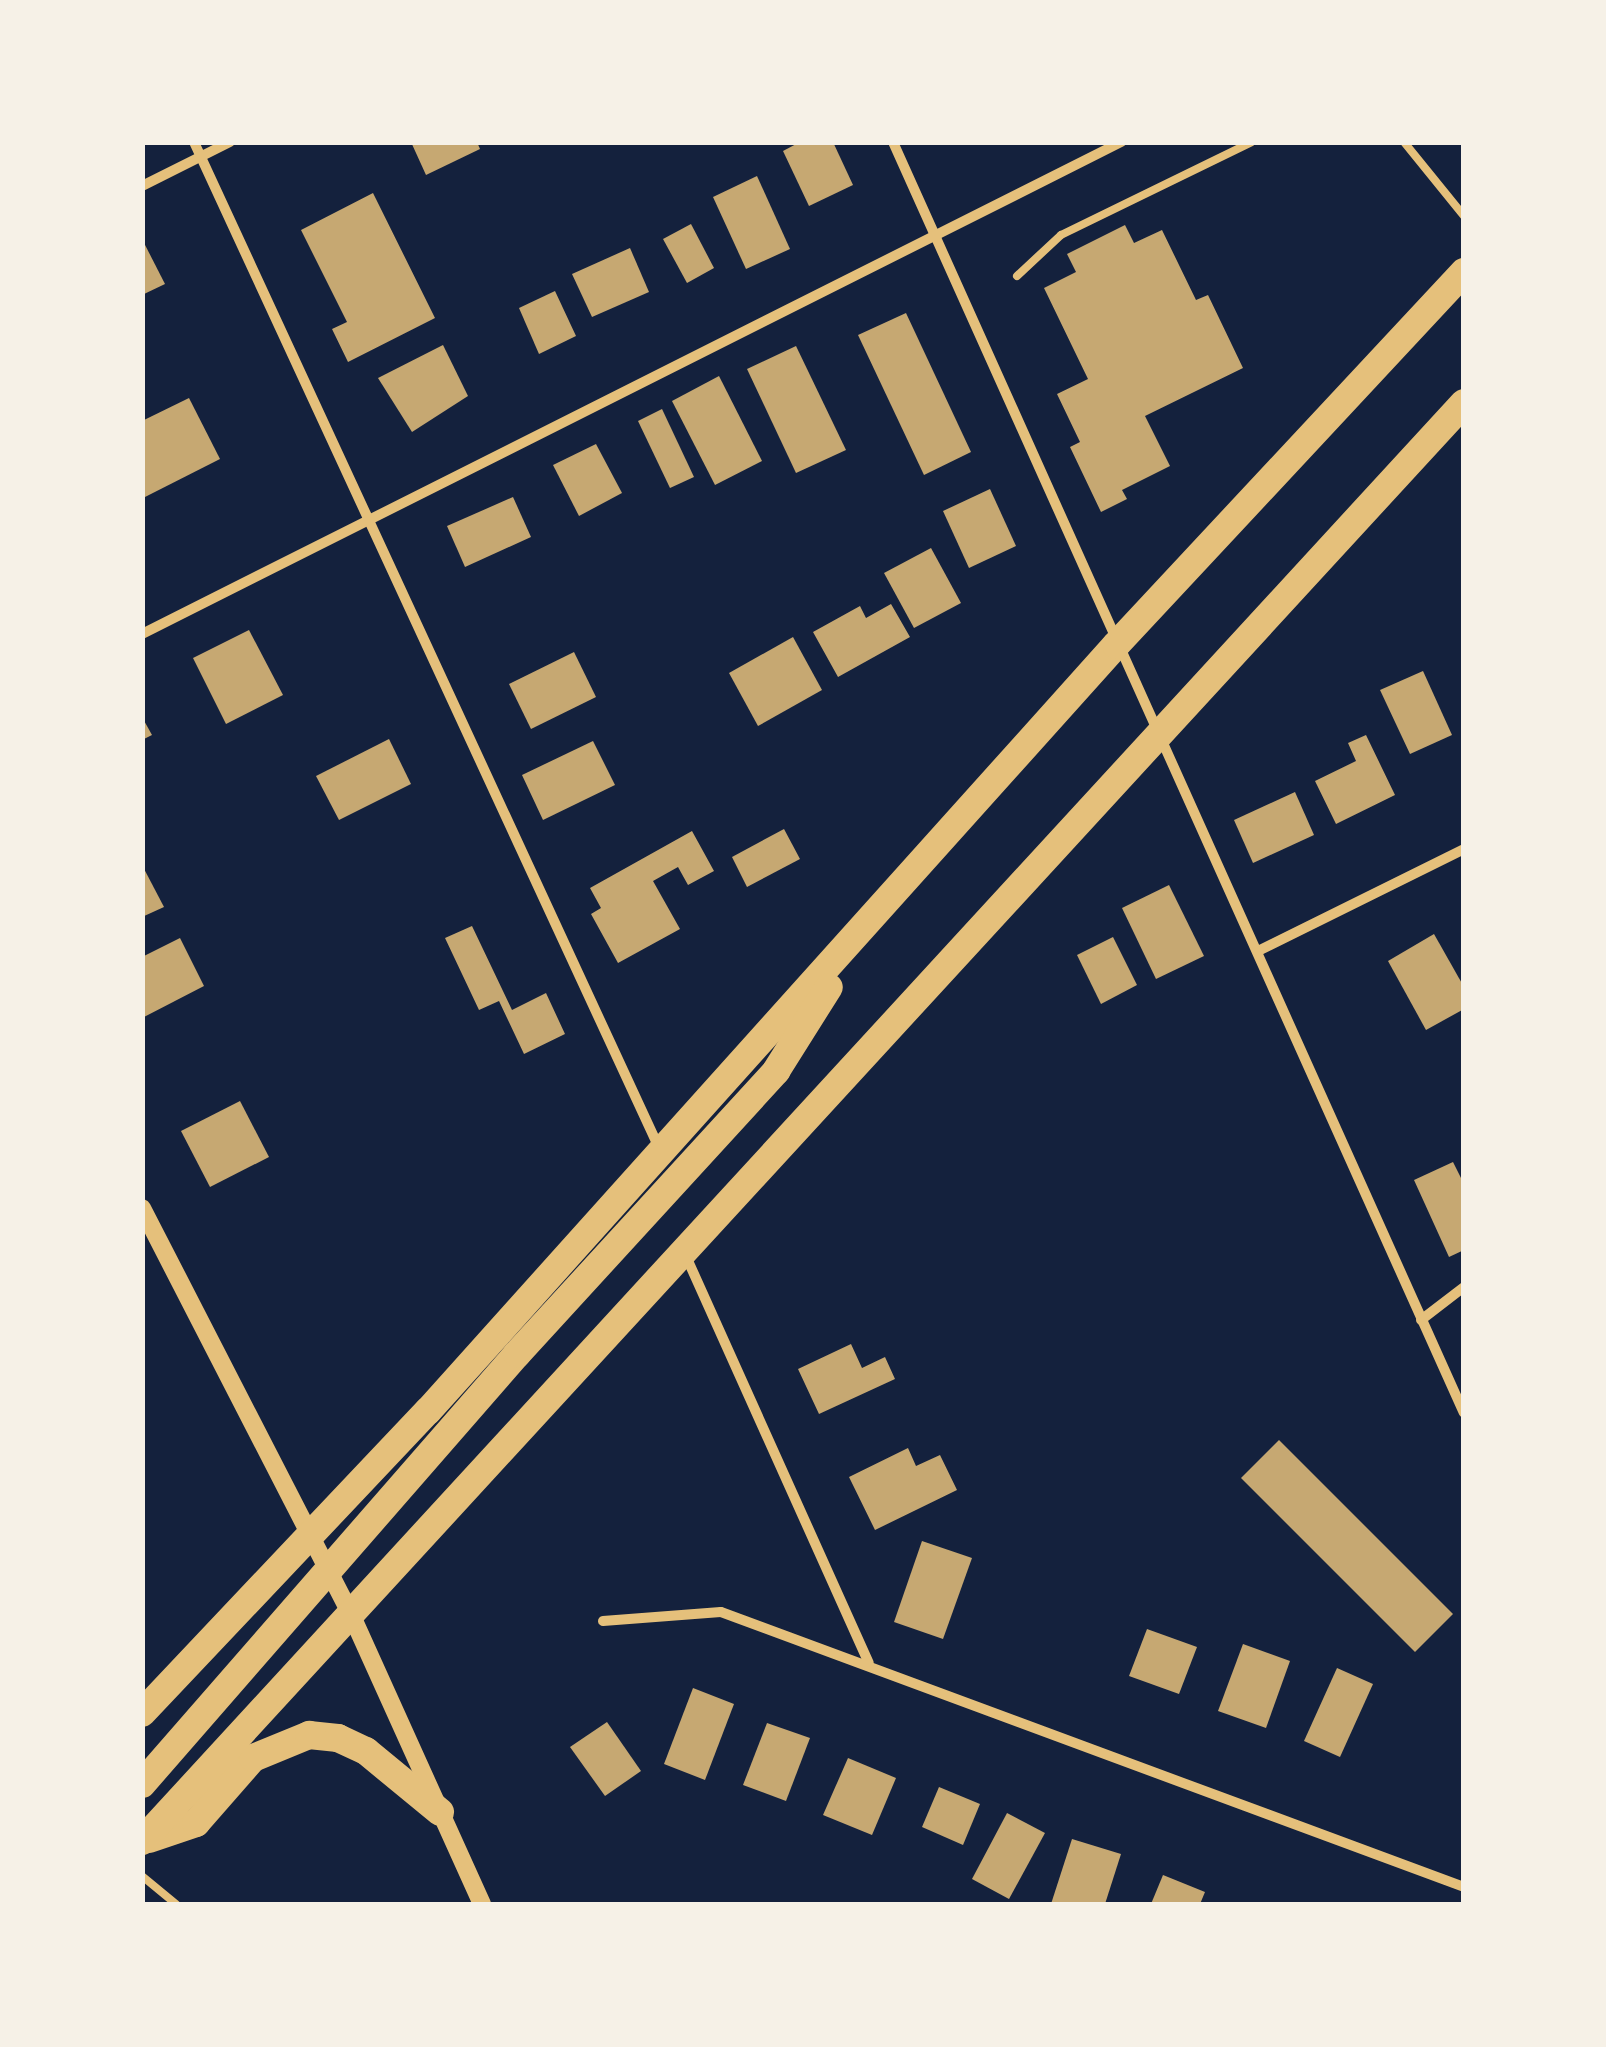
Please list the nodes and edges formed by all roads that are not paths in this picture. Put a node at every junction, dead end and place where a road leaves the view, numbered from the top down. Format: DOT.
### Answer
graph roads {
  1 [pos="194,142"];
  2 [pos="230,142"];
  3 [pos="893,142"];
  4 [pos="1121,142"];
  5 [pos="1252,142"];
  6 [pos="1404,142"];
  7 [pos="200,157"];
  8 [pos="142,186"];
  9 [pos="1464,216"];
  10 [pos="934,234"];
  11 [pos="1464,272"];
  12 [pos="1017,276"];
  13 [pos="1464,404"];
  14 [pos="368,518"];
  15 [pos="142,634"];
  16 [pos="1116,645"];
  17 [pos="1158,736"];
  18 [pos="1464,849"];
  19 [pos="866,927"];
  20 [pos="1258,951"];
  21 [pos="660,1151"];
  22 [pos="142,1208"];
  23 [pos="682,1248"];
  24 [pos="1464,1287"];
  25 [pos="1420,1320"];
  26 [pos="1464,1413"];
  27 [pos="309,1531"];
  28 [pos="328,1569"];
  29 [pos="351,1614"];
  30 [pos="604,1621"];
  31 [pos="869,1663"];
  32 [pos="142,1713"];
  33 [pos="142,1784"];
  34 [pos="440,1812"];
  35 [pos="143,1841"];
  36 [pos="142,1876"];
  37 [pos="1464,1886"];
  38 [pos="176,1904"];
  39 [pos="480,1904"];
  1 -- 7 [label="street"];
  2 -- 7 [label="street"];
  3 -- 10 [label="street"];
  4 -- 10 [label="street"];
  5 -- 12 [label="lane"];
  6 -- 9 [label="lane"];
  7 -- 8 [label="street"];
  7 -- 14 [label="street"];
  10 -- 14 [label="street"];
  10 -- 16 [label="street"];
  11 -- 16 [label="highway"];
  13 -- 17 [label="highway"];
  14 -- 15 [label="street"];
  14 -- 21 [label="street"];
  16 -- 17 [label="street"];
  16 -- 19 [label="highway"];
  17 -- 20 [label="street"];
  17 -- 23 [label="highway"];
  18 -- 20 [label="street"];
  19 -- 21 [label="highway"];
  19 -- 28 [label="highway"];
  20 -- 25 [label="street"];
  21 -- 27 [label="highway"];
  22 -- 27 [label="street"];
  23 -- 29 [label="highway"];
  23 -- 31 [label="street"];
  24 -- 25 [label="street"];
  25 -- 26 [label="street"];
  27 -- 28 [label="street"];
  27 -- 32 [label="highway"];
  28 -- 29 [label="street"];
  28 -- 33 [label="highway"];
  29 -- 34 [label="street"];
  29 -- 35 [label="highway"];
  30 -- 31 [label="street"];
  31 -- 37 [label="street"];
  34 -- 35 [label="highway"];
  34 -- 39 [label="street"];
  36 -- 38 [label="lane"];
}
